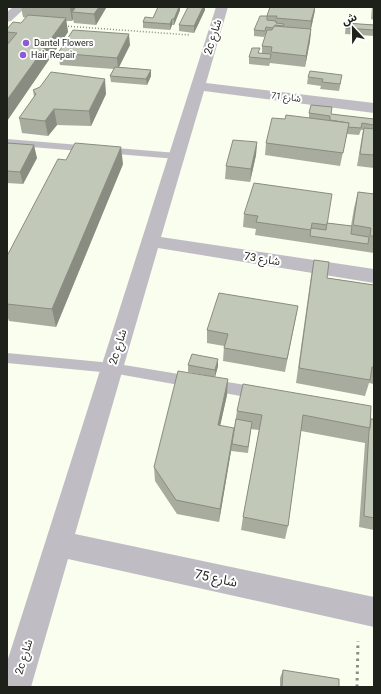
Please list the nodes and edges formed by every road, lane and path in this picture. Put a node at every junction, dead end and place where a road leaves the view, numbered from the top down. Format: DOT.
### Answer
graph roads {
  1 [pos="20,7"];
  2 [pos="222,7"];
  3 [pos="7,18"];
  4 [pos="62,26"];
  5 [pos="212,37"];
  6 [pos="197,86"];
  7 [pos="374,108"];
  8 [pos="7,142"];
  9 [pos="177,156"];
  10 [pos="150,241"];
  11 [pos="374,276"];
  12 [pos="7,358"];
  13 [pos="112,368"];
  14 [pos="274,396"];
  15 [pos="59,544"];
  16 [pos="366,610"];
  17 [pos="15,687"];
  18 [pos="357,687"];
  1 -- 3 [label="street"];
  2 -- 5 [label="street, 2c شارع"];
  4 -- 5 [label="path"];
  5 -- 6 [label="street, 2c شارع"];
  6 -- 7 [label="street, شارع 71"];
  6 -- 9 [label="street, 2c شارع"];
  8 -- 9 [label="lane"];
  9 -- 10 [label="street, 2c شارع"];
  10 -- 11 [label="street, شارع 73"];
  10 -- 13 [label="street, 2c شارع"];
  12 -- 13 [label="lane"];
  13 -- 14 [label="lane"];
  13 -- 15 [label="street, 2c شارع"];
  15 -- 16 [label="street, شارع 75"];
  15 -- 17 [label="street, 2c شارع"];
  16 -- 18 [label="path"];
}
